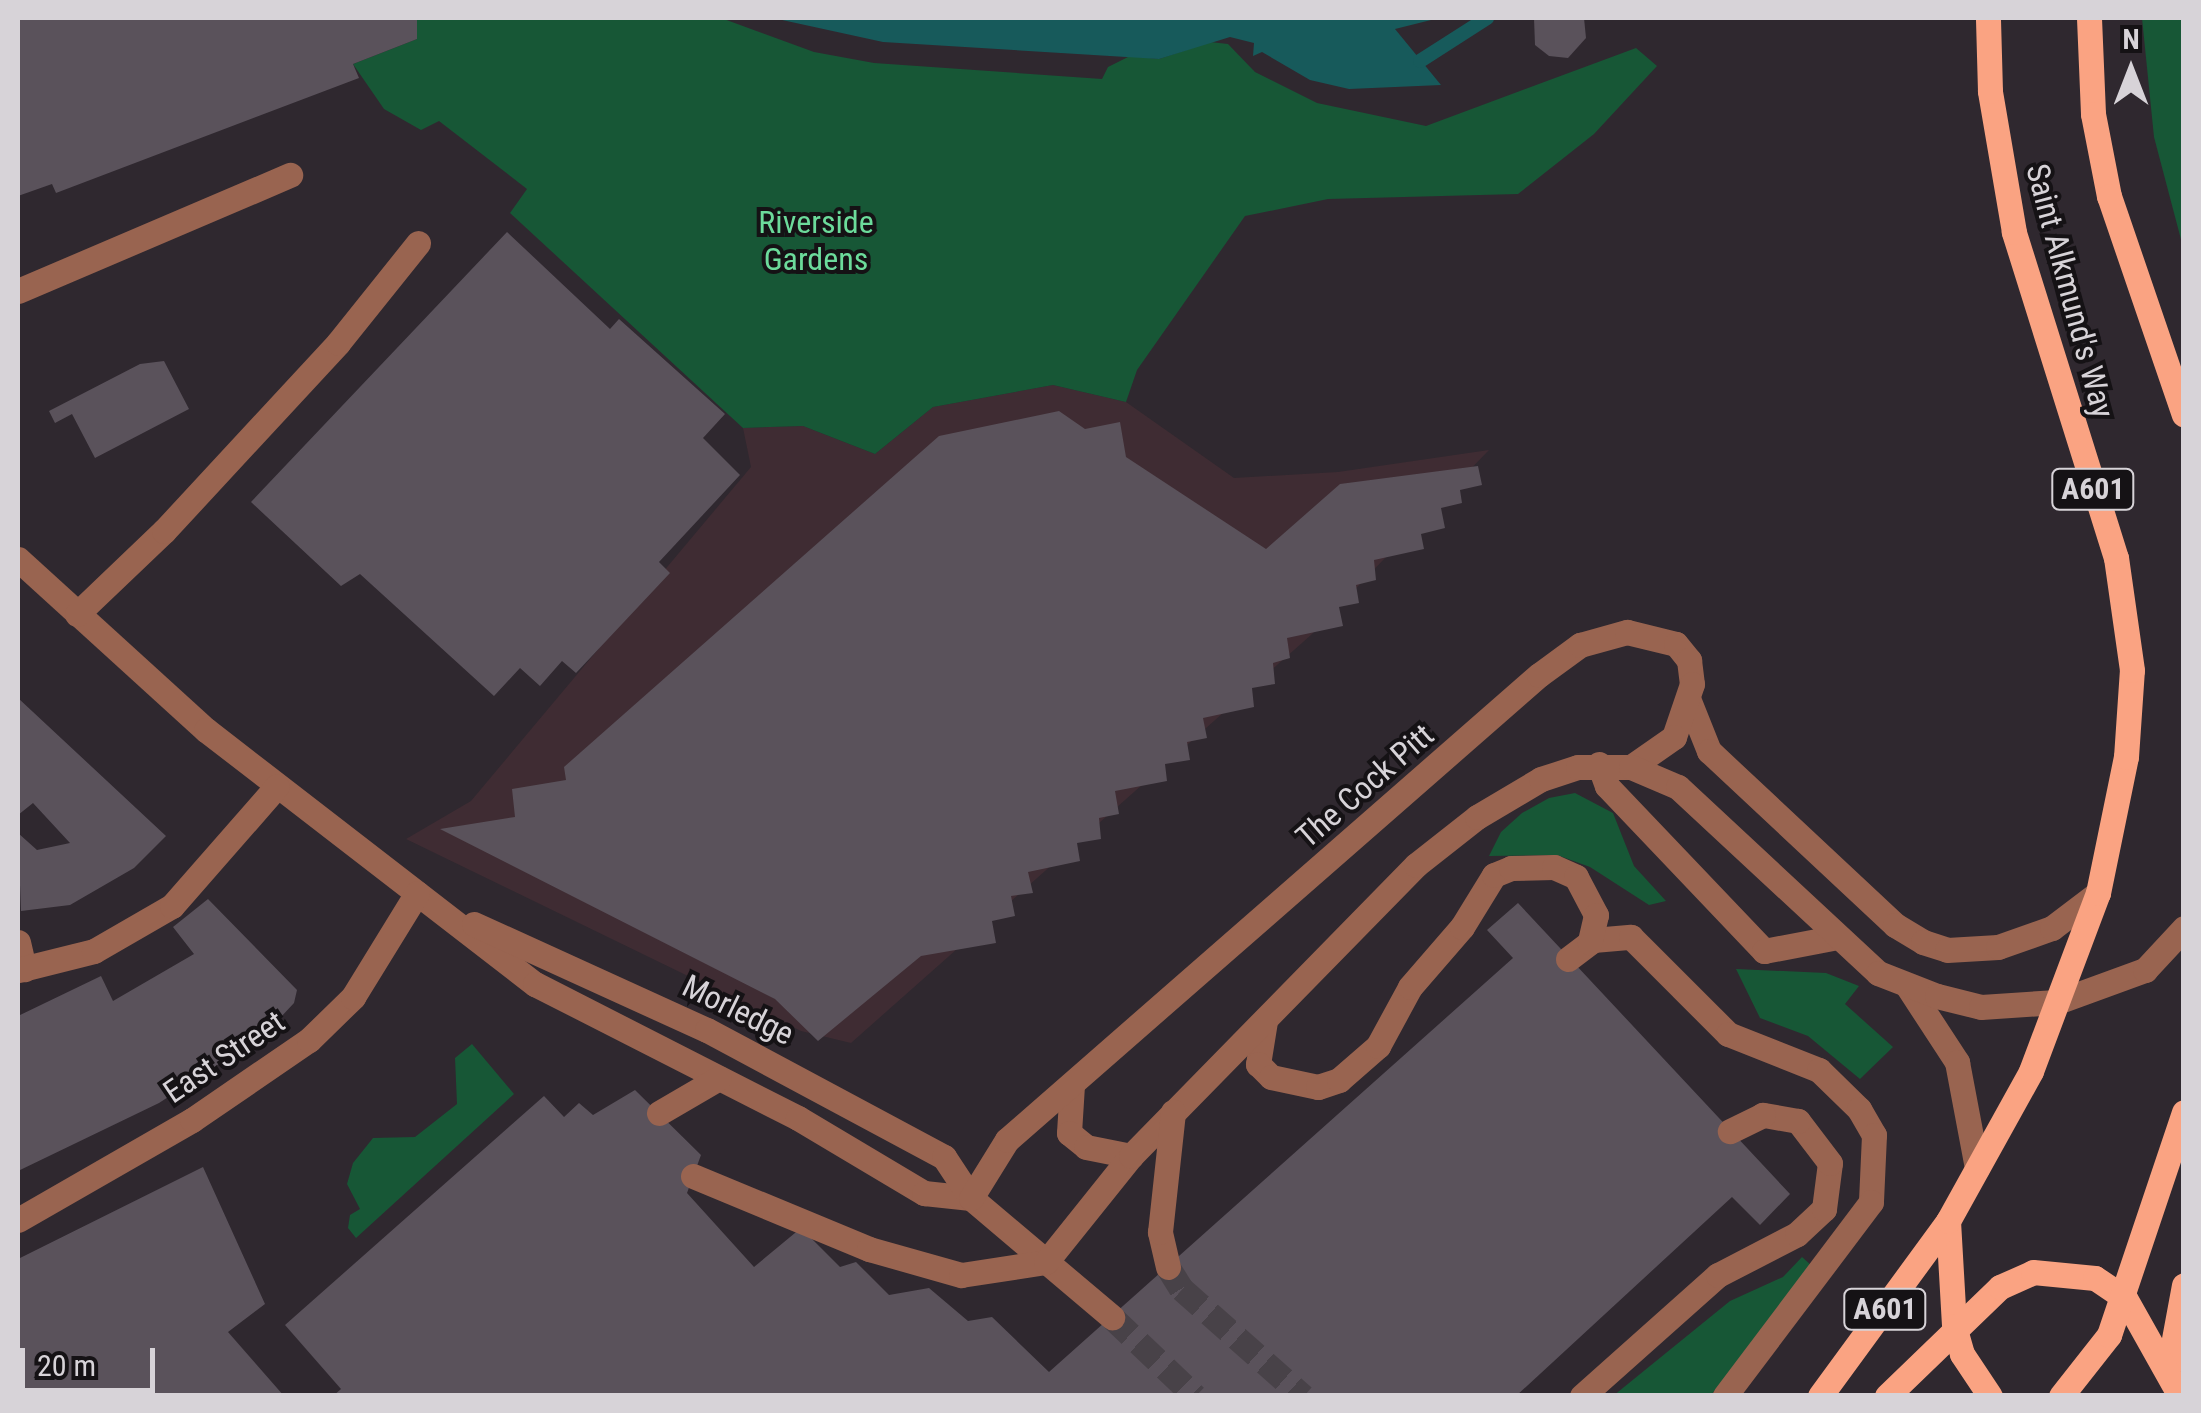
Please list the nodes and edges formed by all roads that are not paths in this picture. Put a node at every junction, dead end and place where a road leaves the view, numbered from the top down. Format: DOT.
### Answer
graph roads {
  1 [pos="1988,18"];
  2 [pos="2089,18"];
  3 [pos="290,175"];
  4 [pos="418,243"];
  5 [pos="18,291"];
  6 [pos="2184,415"];
  7 [pos="18,559"];
  8 [pos="77,614"];
  9 [pos="1689,701"];
  10 [pos="1599,764"];
  11 [pos="1631,767"];
  12 [pos="277,786"];
  13 [pos="418,894"];
  14 [pos="2098,894"];
  15 [pos="451,915"];
  16 [pos="2184,928"];
  17 [pos="1838,937"];
  18 [pos="18,942"];
  19 [pos="1590,942"];
  20 [pos="1568,959"];
  21 [pos="21,969"];
  22 [pos="1908,987"];
  23 [pos="2058,1002"];
  24 [pos="1268,1012"];
  25 [pos="719,1078"];
  26 [pos="1072,1085"];
  27 [pos="1173,1112"];
  28 [pos="2184,1112"];
  29 [pos="658,1113"];
  30 [pos="1730,1131"];
  31 [pos="1132,1156"];
  32 [pos="1977,1168"];
  33 [pos="693,1176"];
  34 [pos="971,1198"];
  35 [pos="18,1220"];
  36 [pos="1948,1221"];
  37 [pos="1046,1262"];
  38 [pos="1168,1267"];
  39 [pos="2184,1286"];
  40 [pos="2125,1298"];
  41 [pos="1112,1316"];
  42 [pos="1954,1326"];
  43 [pos="2169,1366"];
  44 [pos="1582,1396"];
  45 [pos="1724,1396"];
  46 [pos="1820,1396"];
  47 [pos="1888,1396"];
  48 [pos="1990,1396"];
  49 [pos="2061,1396"];
  50 [pos="2180,1396"];
  1 -- 14 [label="main road, Saint Alkmund's Way / A601"];
  2 -- 6 [label="main road, Saint Alkmund's Way"];
  3 -- 5 [label="street"];
  4 -- 8 [label="street"];
  7 -- 8 [label="street, Morledge"];
  8 -- 12 [label="street, Morledge"];
  9 -- 11 [label="street"];
  9 -- 14 [label="street, The Cock Pitt"];
  9 -- 26 [label="street, The Cock Pitt"];
  10 -- 11 [label="street"];
  10 -- 17 [label="street"];
  10 -- 24 [label="street"];
  11 -- 17 [label="street"];
  12 -- 13 [label="street, Morledge"];
  12 -- 21 [label="street"];
  13 -- 15 [label="street, Morledge"];
  13 -- 35 [label="street, East Street"];
  14 -- 23 [label="main road, Saint Alkmund's Way / A601"];
  15 -- 25 [label="street, Morledge"];
  15 -- 34 [label="street, Morledge"];
  16 -- 23 [label="street"];
  17 -- 22 [label="street"];
  18 -- 21 [label="street"];
  19 -- 20 [label="street"];
  19 -- 24 [label="street"];
  19 -- 45 [label="street"];
  22 -- 23 [label="street"];
  22 -- 32 [label="street"];
  23 -- 32 [label="main road, Saint Alkmund's Way / A601"];
  24 -- 27 [label="street"];
  25 -- 29 [label="street"];
  25 -- 34 [label="street, Morledge"];
  26 -- 31 [label="street"];
  26 -- 34 [label="street, The Cock Pitt"];
  27 -- 31 [label="street"];
  27 -- 38 [label="street"];
  28 -- 40 [label="main road"];
  30 -- 44 [label="street"];
  31 -- 37 [label="street"];
  32 -- 36 [label="main road, Saint Alkmund's Way / A601"];
  33 -- 37 [label="street"];
  34 -- 37 [label="street, Morledge"];
  36 -- 42 [label="main road"];
  36 -- 46 [label="main road, Saint Alkmund's Way / A601"];
  37 -- 41 [label="street, Morledge"];
  39 -- 43 [label="main road"];
  40 -- 42 [label="main road"];
  40 -- 43 [label="main road"];
  40 -- 49 [label="main road"];
  42 -- 47 [label="main road"];
  42 -- 48 [label="main road"];
  43 -- 50 [label="main road"];
}
